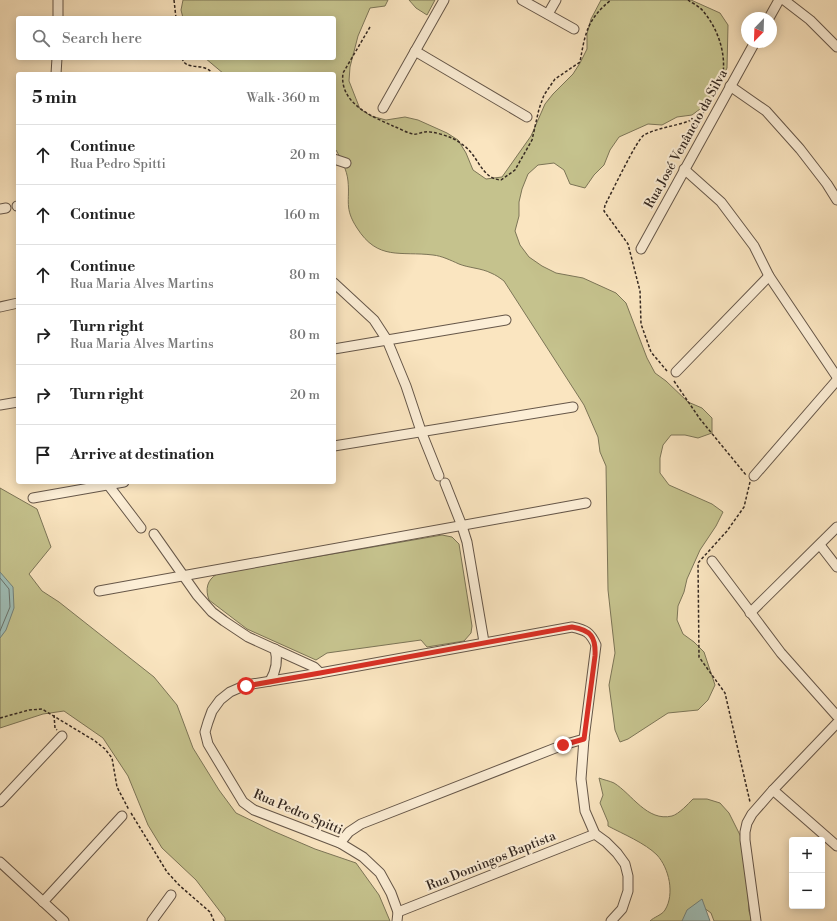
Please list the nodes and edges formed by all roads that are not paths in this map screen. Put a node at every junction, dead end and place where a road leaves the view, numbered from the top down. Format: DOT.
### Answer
graph roads {
  1 [pos="58,0"];
  2 [pos="444,0"];
  3 [pos="522,0"];
  4 [pos="556,0"];
  5 [pos="779,0"];
  6 [pos="784,0"];
  7 [pos="772,12"];
  8 [pos="548,14"];
  9 [pos="58,16"];
  10 [pos="574,29"];
  11 [pos="837,46"];
  12 [pos="752,48"];
  13 [pos="415,51"];
  14 [pos="57,60"];
  15 [pos="56,72"];
  16 [pos="730,86"];
  17 [pos="383,108"];
  18 [pos="528,117"];
  19 [pos="336,160"];
  20 [pos="346,163"];
  21 [pos="684,170"];
  22 [pos="837,200"];
  23 [pos="641,249"];
  24 [pos="769,276"];
  25 [pos="336,285"];
  26 [pos="16,304"];
  27 [pos="0,307"];
  28 [pos="506,320"];
  29 [pos="387,340"];
  30 [pos="336,349"];
  31 [pos="672,373"];
  32 [pos="837,379"];
  33 [pos="16,402"];
  34 [pos="0,405"];
  35 [pos="573,407"];
  36 [pos="421,431"];
  37 [pos="336,446"];
  38 [pos="754,476"];
  39 [pos="102,484"];
  40 [pos="108,484"];
  41 [pos="33,498"];
  42 [pos="586,503"];
  43 [pos="462,526"];
  44 [pos="837,526"];
  45 [pos="142,528"];
  46 [pos="154,534"];
  47 [pos="820,545"];
  48 [pos="712,561"];
  49 [pos="837,567"];
  50 [pos="184,576"];
  51 [pos="99,591"];
  52 [pos="750,613"];
  53 [pos="484,642"];
  54 [pos="275,648"];
  55 [pos="320,673"];
  56 [pos="270,681"];
  57 [pos="837,716"];
  58 [pos="837,723"];
  59 [pos="62,736"];
  60 [pos="584,739"];
  61 [pos="773,790"];
  62 [pos="0,802"];
  63 [pos="122,816"];
  64 [pos="595,834"];
  65 [pos="340,843"];
  66 [pos="837,846"];
  67 [pos="0,862"];
  68 [pos="171,895"];
  69 [pos="43,902"];
  70 [pos="398,917"];
  71 [pos="64,921"];
  72 [pos="152,921"];
  73 [pos="611,921"];
  74 [pos="756,921"];
  1 -- 9 [label="street"];
  2 -- 13 [label="street"];
  3 -- 8 [label="street"];
  4 -- 8 [label="street"];
  5 -- 7 [label="street"];
  6 -- 11 [label="street"];
  8 -- 10 [label="street"];
  12 -- 16 [label="street, Rua José Venâncio da Silva"];
  13 -- 17 [label="street"];
  13 -- 18 [label="street"];
  14 -- 15 [label="street"];
  16 -- 21 [label="street, Rua José Venâncio da Silva"];
  16 -- 22 [label="street"];
  19 -- 20 [label="street"];
  21 -- 23 [label="street, Rua José Venâncio da Silva"];
  21 -- 24 [label="street"];
  24 -- 31 [label="street"];
  24 -- 32 [label="street"];
  25 -- 29 [label="street"];
  26 -- 27 [label="street"];
  28 -- 29 [label="street"];
  29 -- 30 [label="street"];
  29 -- 36 [label="street"];
  32 -- 38 [label="street"];
  33 -- 34 [label="street"];
  35 -- 36 [label="street"];
  36 -- 37 [label="street"];
  36 -- 43 [label="street"];
  39 -- 41 [label="street"];
  40 -- 45 [label="street"];
  42 -- 43 [label="street"];
  43 -- 50 [label="street"];
  43 -- 53 [label="street"];
  44 -- 47 [label="street"];
  46 -- 50 [label="street"];
  47 -- 49 [label="street"];
  47 -- 52 [label="street"];
  48 -- 52 [label="street"];
  50 -- 51 [label="street"];
  50 -- 54 [label="street"];
  52 -- 57 [label="street"];
  53 -- 55 [label="street, Rua Pedro Spitti"];
  53 -- 60 [label="street, Rua Pedro Spitti"];
  54 -- 55 [label="street"];
  54 -- 56 [label="street"];
  55 -- 56 [label="street, Rua Pedro Spitti"];
  56 -- 65 [label="street, Rua Pedro Spitti"];
  58 -- 61 [label="street"];
  59 -- 62 [label="street"];
  60 -- 64 [label="street, Rua Pedro Spitti"];
  60 -- 65 [label="street"];
  61 -- 66 [label="street"];
  61 -- 74 [label="street"];
  63 -- 69 [label="street"];
  64 -- 70 [label="street, Rua Domingos Baptista"];
  64 -- 73 [label="street"];
  65 -- 70 [label="street, Rua Pedro Spitti"];
  67 -- 69 [label="street"];
  68 -- 72 [label="street"];
  69 -- 71 [label="street"];
}
